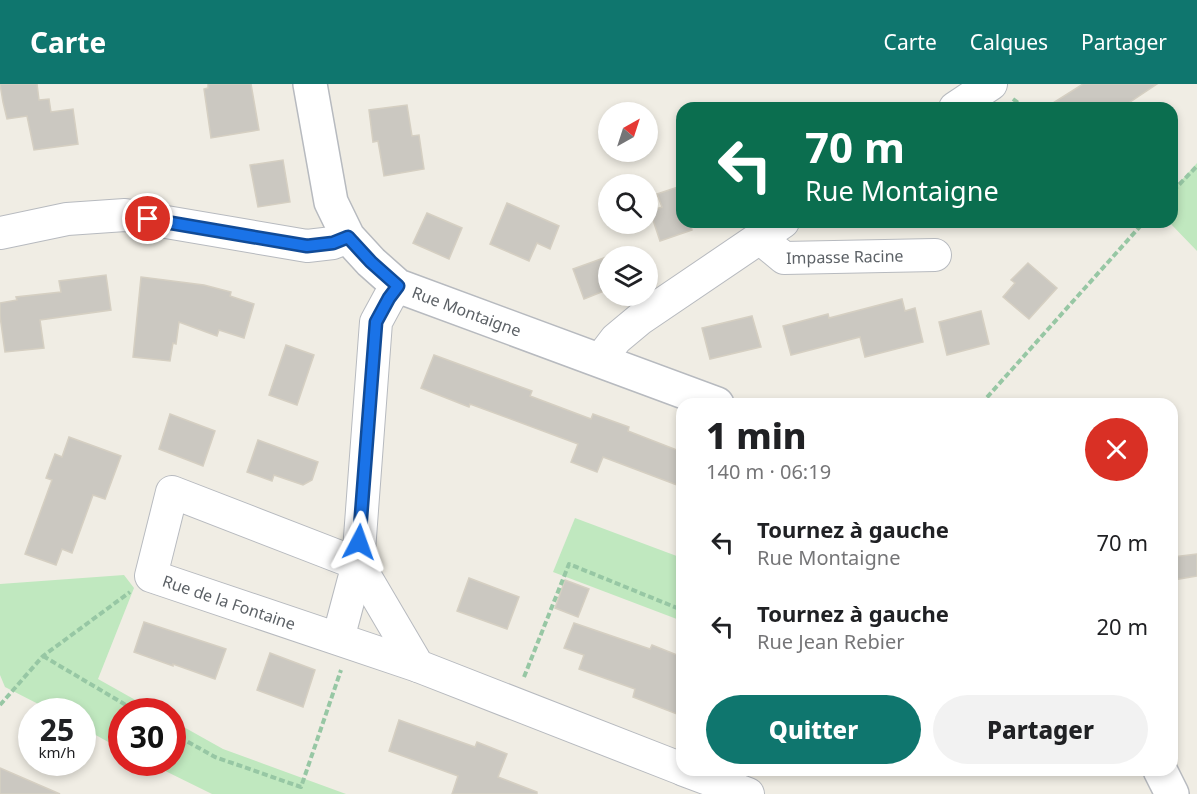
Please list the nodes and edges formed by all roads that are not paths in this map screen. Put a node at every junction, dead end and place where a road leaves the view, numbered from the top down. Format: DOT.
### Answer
graph roads {
  1 [pos="310,84"];
  2 [pos="991,84"];
  3 [pos="964,102"];
  4 [pos="772,230"];
  5 [pos="0,232"];
  6 [pos="348,237"];
  7 [pos="935,255"];
  8 [pos="398,286"];
  9 [pos="600,360"];
  10 [pos="701,398"];
  11 [pos="358,564"];
  12 [pos="344,641"];
  13 [pos="418,666"];
  14 [pos="676,766"];
  15 [pos="701,776"];
  16 [pos="1164,776"];
  17 [pos="748,794"];
  18 [pos="1172,794"];
  1 -- 6 [label="street, Rue Montaigne"];
  2 -- 3 [label="street"];
  4 -- 7 [label="street, Impasse Racine"];
  4 -- 9 [label="street"];
  5 -- 6 [label="street"];
  6 -- 8 [label="street, Rue Montaigne"];
  8 -- 9 [label="street, Rue Montaigne"];
  8 -- 11 [label="street"];
  9 -- 10 [label="street, Rue Montaigne"];
  11 -- 12 [label="street"];
  11 -- 12 [label="street, Rue de la Fontaine"];
  11 -- 13 [label="street"];
  12 -- 13 [label="street, Rue de la Fontaine"];
  13 -- 14 [label="street, Rue de la Fontaine"];
  15 -- 17 [label="street, Rue de la Fontaine"];
  16 -- 18 [label="street"];
}
